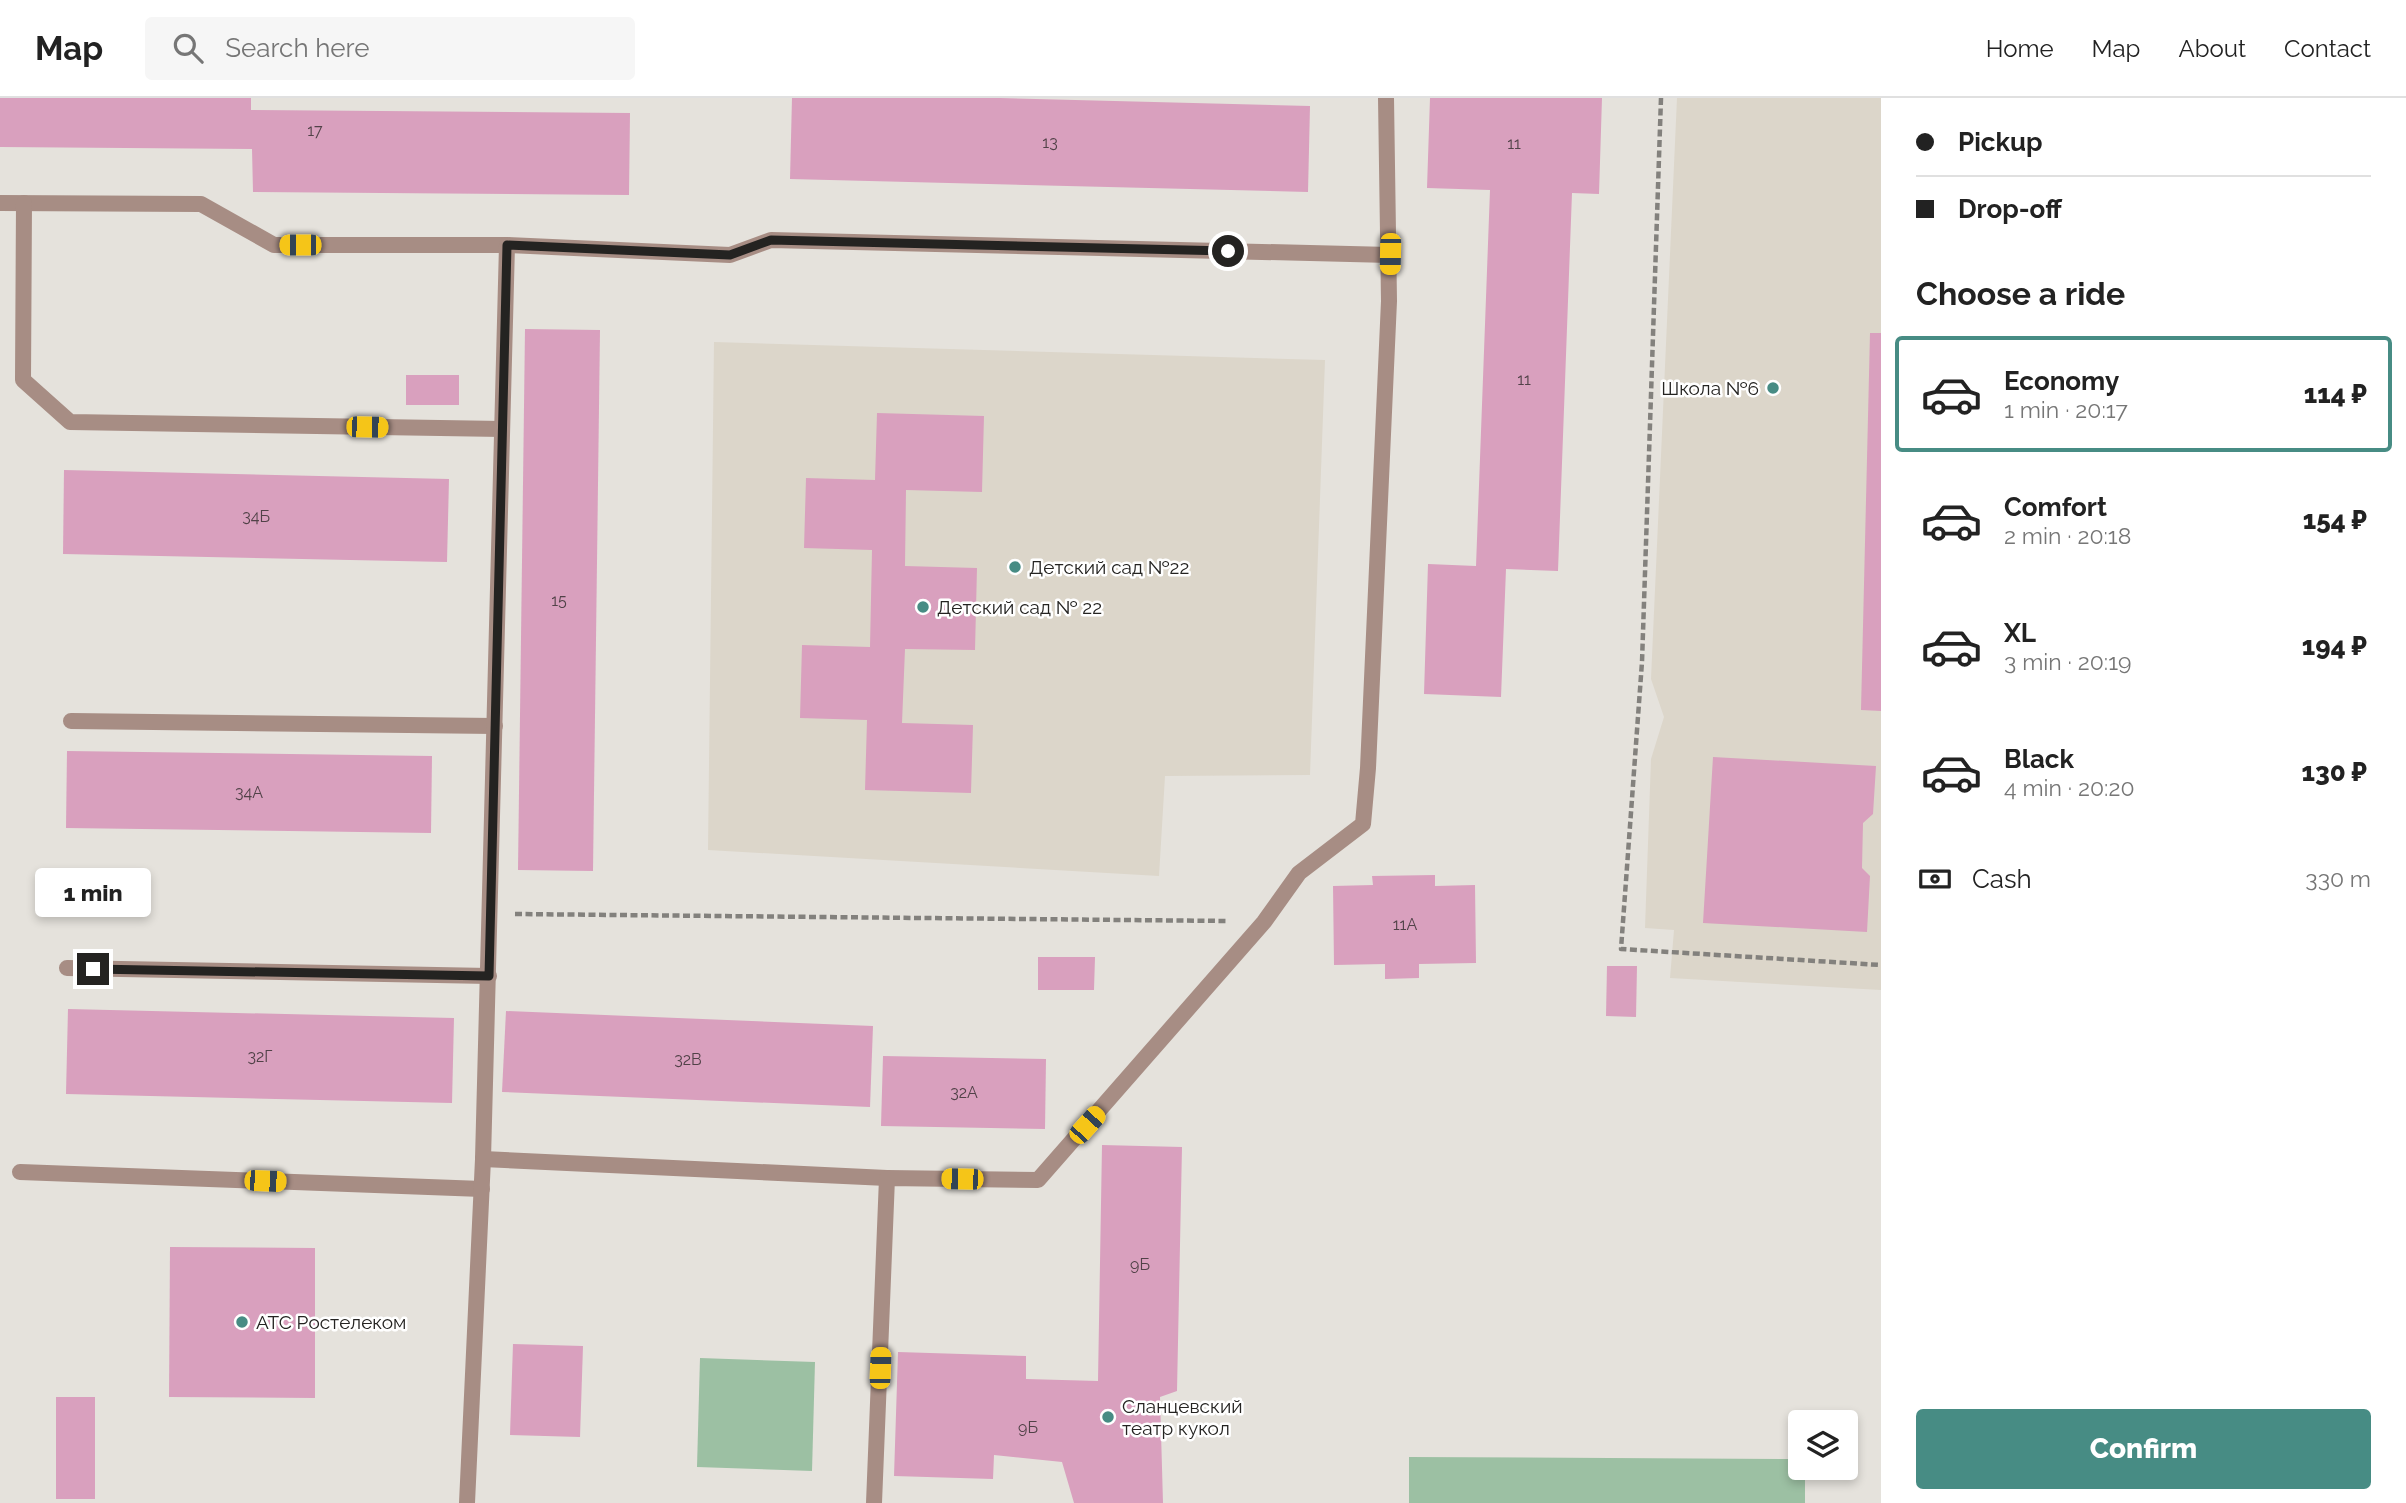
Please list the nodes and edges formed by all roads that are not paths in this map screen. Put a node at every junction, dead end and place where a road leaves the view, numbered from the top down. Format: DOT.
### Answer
graph roads {
  1 [pos="1386,98"];
  2 [pos="0,203"];
  3 [pos="24,203"];
  4 [pos="507,245"];
  5 [pos="1390,254"];
  6 [pos="502,429"];
  7 [pos="71,721"];
  8 [pos="495,726"];
  9 [pos="67,968"];
  10 [pos="489,976"];
  11 [pos="483,1158"];
  12 [pos="20,1172"];
  13 [pos="887,1178"];
  14 [pos="482,1189"];
  15 [pos="468,1503"];
  16 [pos="874,1503"];
  1 -- 5 [label="lane"];
  2 -- 3 [label="lane"];
  3 -- 4 [label="lane"];
  3 -- 6 [label="lane"];
  4 -- 5 [label="lane"];
  4 -- 6 [label="lane"];
  5 -- 13 [label="lane"];
  6 -- 8 [label="lane"];
  7 -- 8 [label="lane"];
  8 -- 10 [label="lane"];
  9 -- 10 [label="lane"];
  10 -- 11 [label="lane"];
  11 -- 13 [label="lane"];
  11 -- 14 [label="lane"];
  12 -- 14 [label="lane"];
  13 -- 16 [label="lane"];
  14 -- 15 [label="lane"];
}
